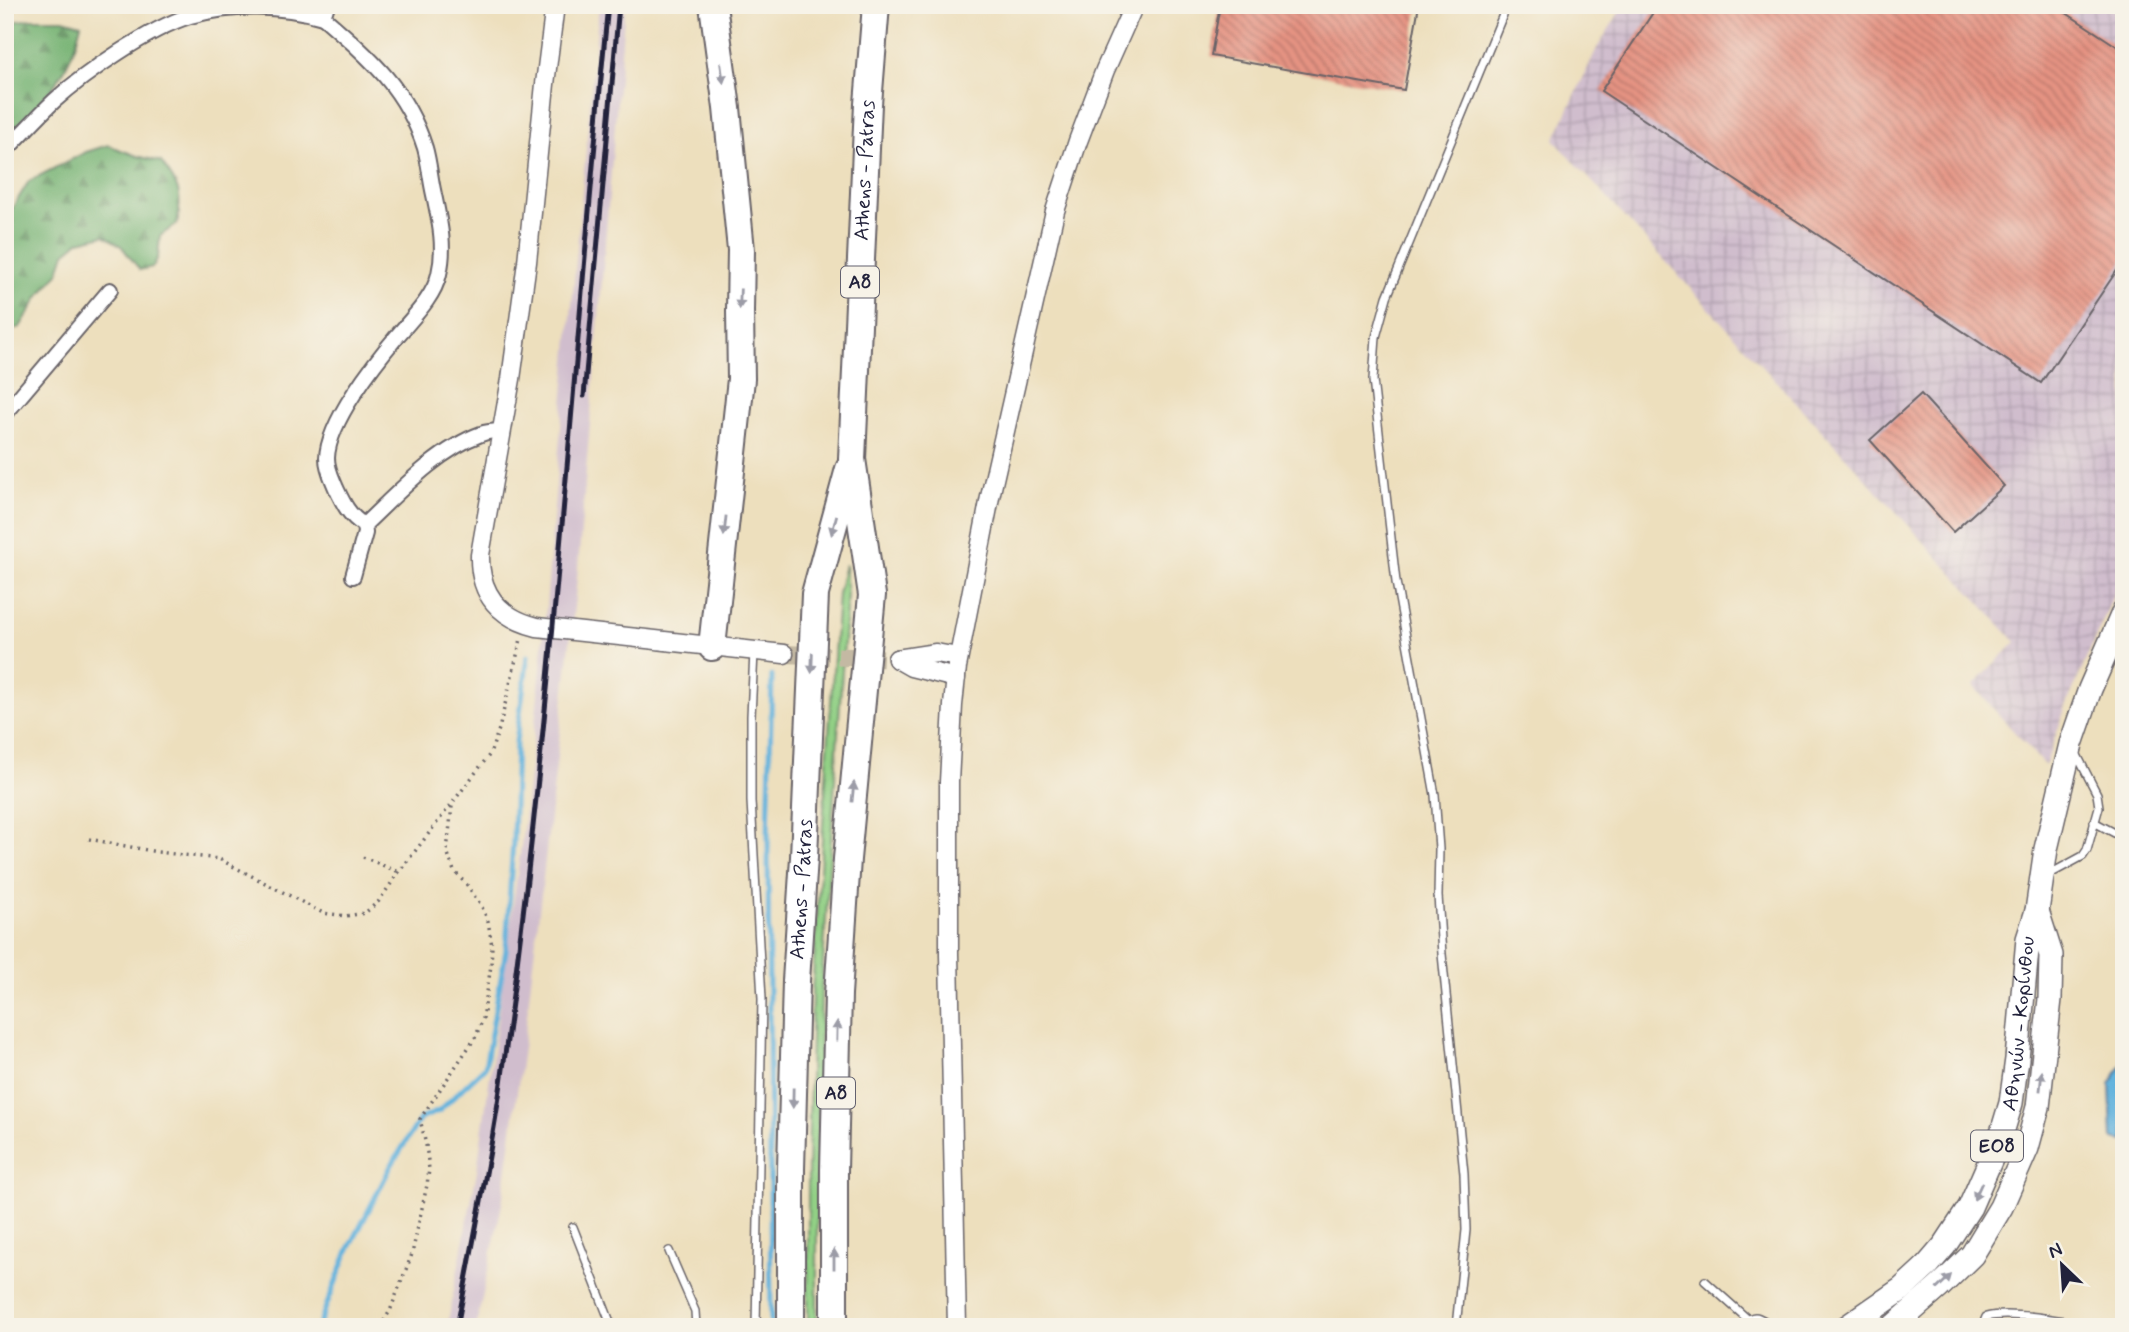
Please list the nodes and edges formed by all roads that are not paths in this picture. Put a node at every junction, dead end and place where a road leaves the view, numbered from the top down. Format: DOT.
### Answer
graph roads {
  1 [pos="555,5"];
  2 [pos="713,5"];
  3 [pos="876,5"];
  4 [pos="1134,5"];
  5 [pos="1507,5"];
  6 [pos="325,11"];
  7 [pos="5,151"];
  8 [pos="110,290"];
  9 [pos="5,414"];
  10 [pos="503,431"];
  11 [pos="852,459"];
  12 [pos="364,524"];
  13 [pos="352,576"];
  14 [pos="2124,611"];
  15 [pos="712,647"];
  16 [pos="754,652"];
  17 [pos="784,654"];
  18 [pos="958,657"];
  19 [pos="956,678"];
  20 [pos="2071,744"];
  21 [pos="2094,822"];
  22 [pos="2124,838"];
  23 [pos="2042,878"];
  24 [pos="2037,911"];
  25 [pos="573,1227"];
  26 [pos="669,1251"];
  27 [pos="1705,1282"];
  28 [pos="1847,1325"];
  29 [pos="1757,1326"];
  30 [pos="612,1327"];
  31 [pos="696,1327"];
  32 [pos="756,1327"];
  33 [pos="791,1327"];
  34 [pos="834,1327"];
  35 [pos="957,1327"];
  36 [pos="1457,1327"];
  37 [pos="1893,1327"];
  38 [pos="1982,1327"];
  39 [pos="2102,1327"];
  1 -- 10 [label="street"];
  2 -- 15 [label="highway, one-way"];
  3 -- 11 [label="highway, Athens - Patras / Α8"];
  4 -- 18 [label="street"];
  5 -- 36 [label="lane"];
  6 -- 7 [label="street"];
  6 -- 12 [label="street"];
  8 -- 9 [label="street"];
  10 -- 12 [label="street"];
  10 -- 15 [label="street"];
  11 -- 33 [label="highway, Athens - Patras / Α8, one-way"];
  34 -- 11 [label="highway, Athens - Patras / Α8, one-way"];
  12 -- 13 [label="street"];
  14 -- 20 [label="main road, Αθηνών - Κορίνθου / ΕΟ8"];
  15 -- 16 [label="street"];
  16 -- 17 [label="street"];
  16 -- 32 [label="lane"];
  18 -- 19 [label="street"];
  18 -- 19 [label="street"];
  19 -- 35 [label="street"];
  20 -- 21 [label="lane"];
  20 -- 23 [label="main road, Αθηνών - Κορίνθου / ΕΟ8"];
  21 -- 22 [label="lane"];
  21 -- 23 [label="lane"];
  23 -- 24 [label="main road, Αθηνών - Κορίνθου / ΕΟ8"];
  24 -- 28 [label="main road, Αθηνών - Κορίνθου / ΕΟ8, one-way"];
  37 -- 24 [label="main road, Αθηνών - Κορίνθου / ΕΟ8, one-way"];
  25 -- 30 [label="lane"];
  26 -- 31 [label="lane"];
  27 -- 29 [label="lane"];
  38 -- 39 [label="lane"];
}
